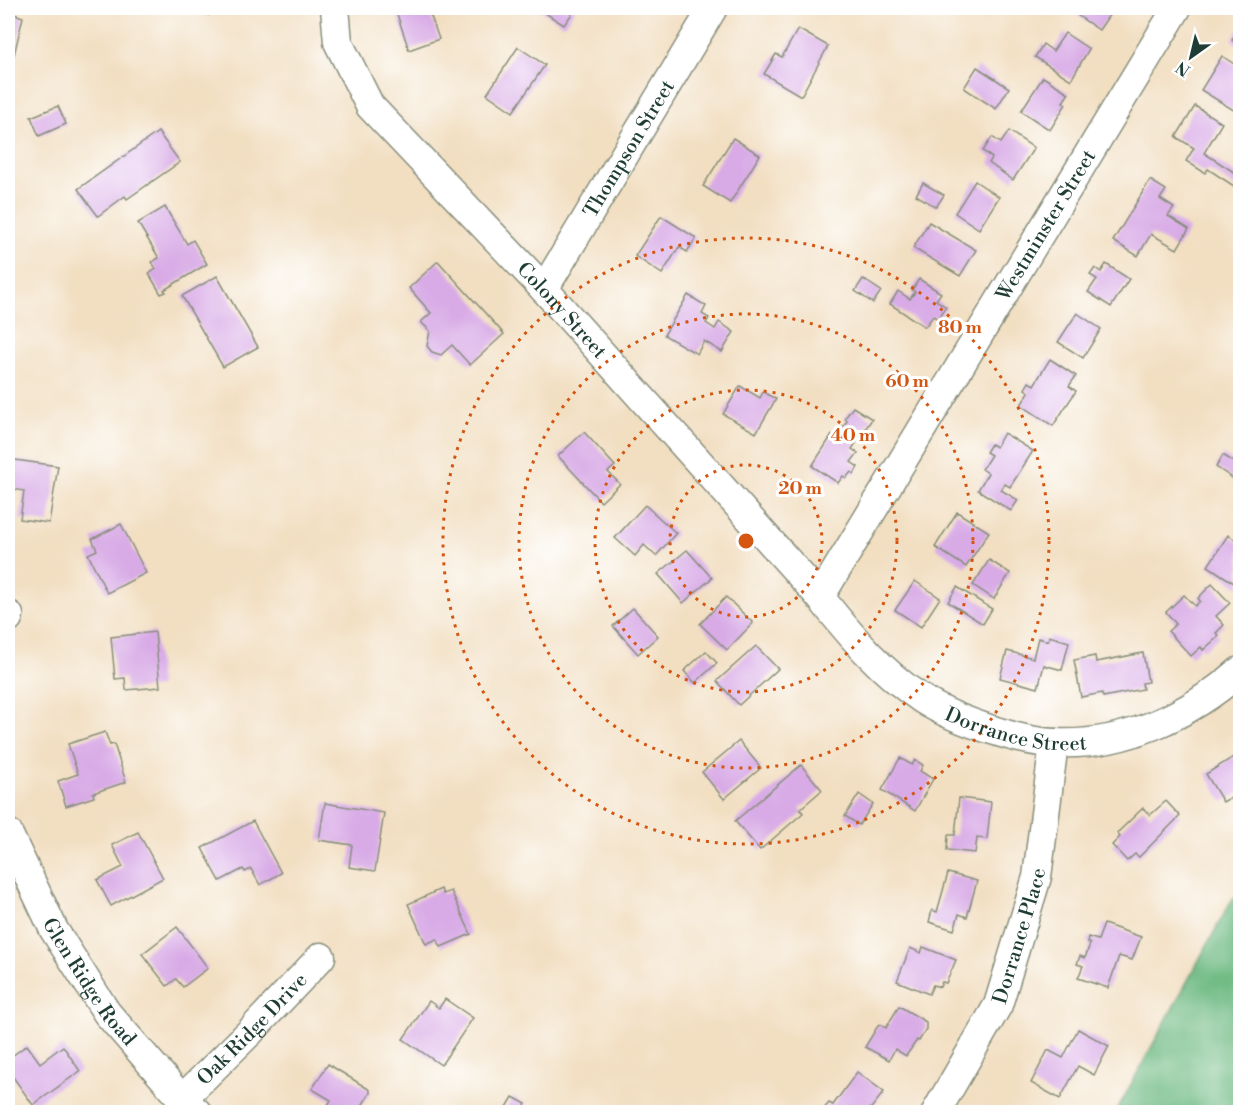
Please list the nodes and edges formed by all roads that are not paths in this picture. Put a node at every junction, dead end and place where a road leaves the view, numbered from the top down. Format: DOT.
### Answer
graph roads {
  1 [pos="335,8"];
  2 [pos="712,8"];
  3 [pos="1177,8"];
  4 [pos="544,289"];
  5 [pos="820,597"];
  6 [pos="1240,671"];
  7 [pos="1054,743"];
  8 [pos="8,833"];
  9 [pos="321,957"];
  10 [pos="190,1106"];
  11 [pos="936,1113"];
  1 -- 4 [label="street, Colony Street"];
  2 -- 4 [label="street, Thompson Street"];
  3 -- 5 [label="street, Westminster Street"];
  4 -- 5 [label="street, Colony Street"];
  5 -- 7 [label="street, Dorrance Street"];
  6 -- 7 [label="street, Dorrance Street"];
  7 -- 11 [label="street, Dorrance Place"];
  8 -- 10 [label="street, Glen Ridge Road"];
  9 -- 10 [label="street, Oak Ridge Drive"];
}
